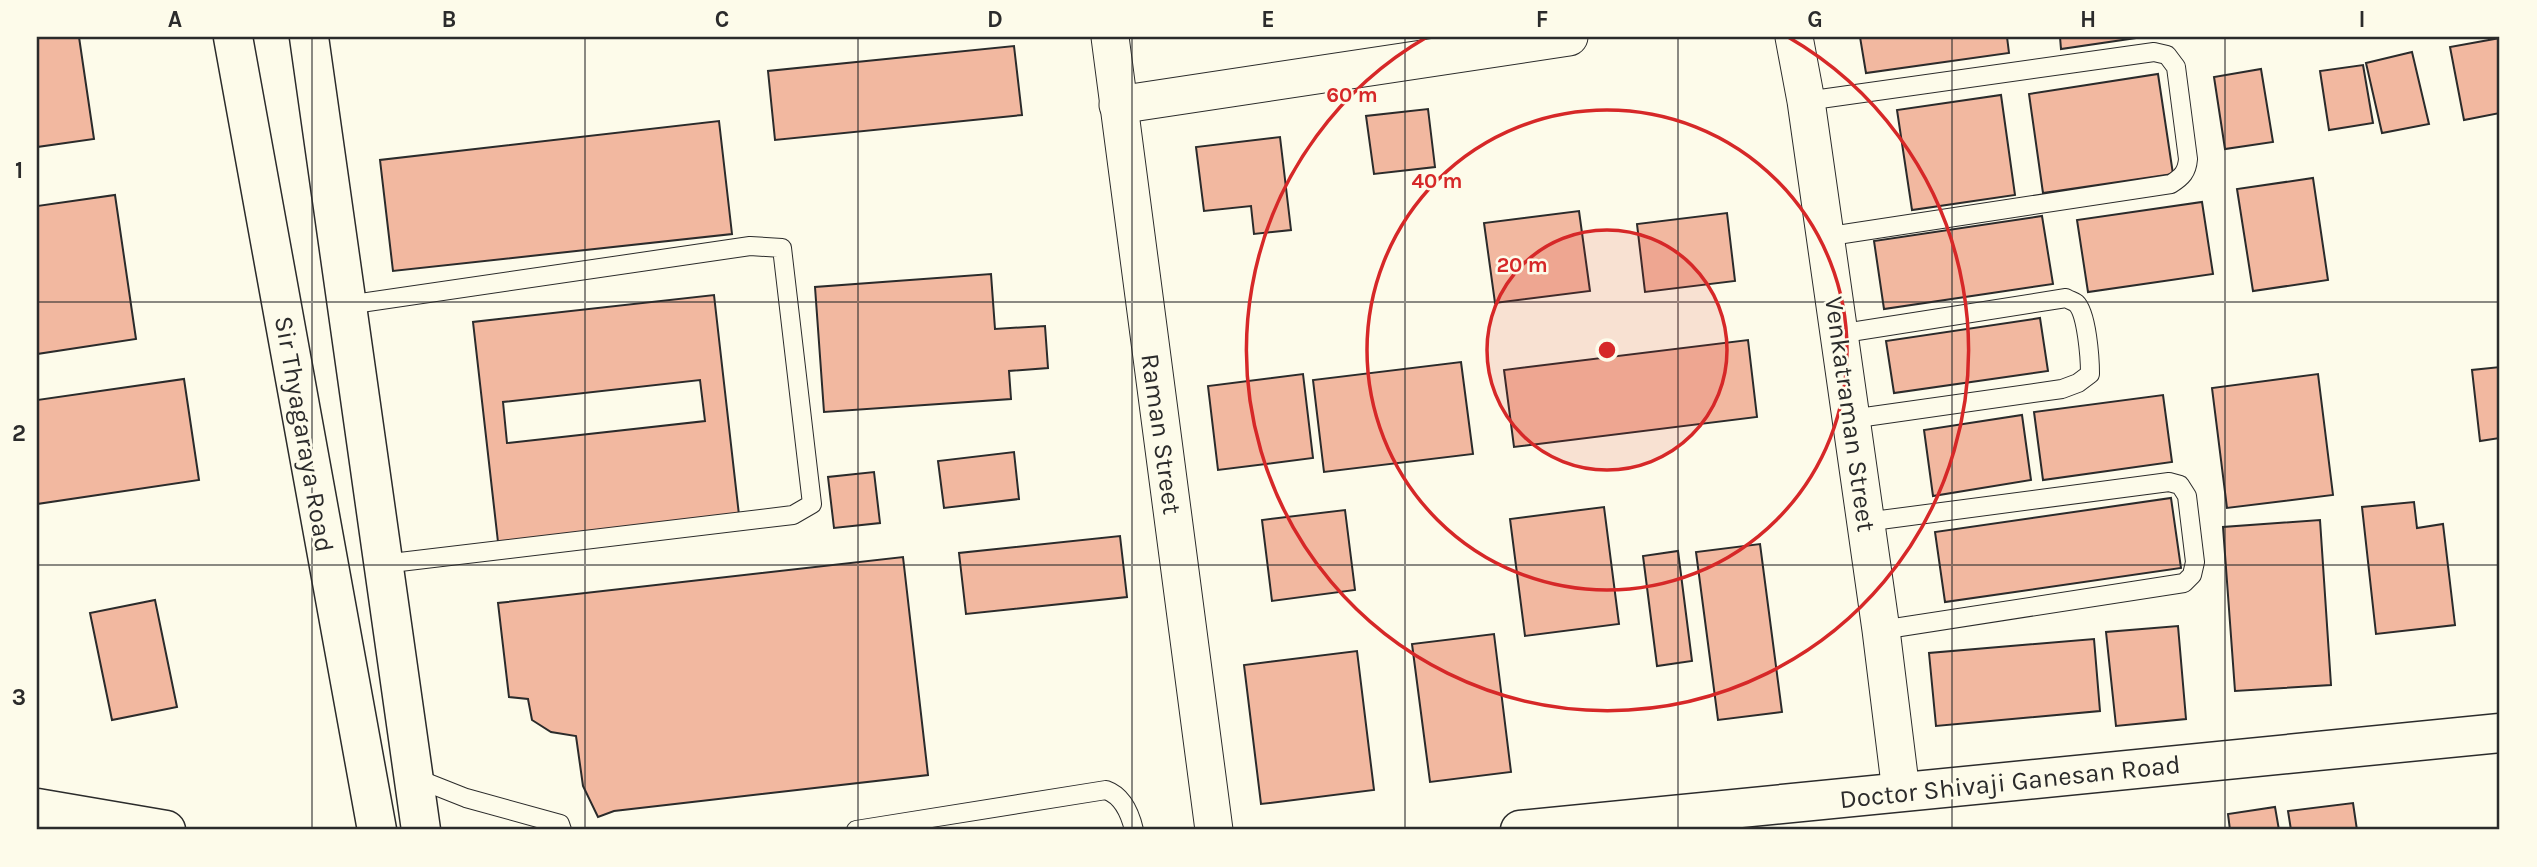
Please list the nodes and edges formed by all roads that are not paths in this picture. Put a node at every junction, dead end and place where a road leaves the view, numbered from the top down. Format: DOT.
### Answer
graph roads {
  1 [pos="233,37"];
  2 [pos="309,37"];
  3 [pos="1110,37"];
  4 [pos="1569,37"];
  5 [pos="1794,37"];
  6 [pos="1806,101"];
  7 [pos="1118,105"];
  8 [pos="1824,237"];
  9 [pos="347,305"];
  10 [pos="1838,334"];
  11 [pos="1851,419"];
  12 [pos="1865,522"];
  13 [pos="383,564"];
  14 [pos="1881,630"];
  15 [pos="2500,733"];
  16 [pos="413,778"];
  17 [pos="1901,792"];
  18 [pos="37,808"];
  19 [pos="166,830"];
  20 [pos="377,830"];
  21 [pos="421,830"];
  22 [pos="562,830"];
  23 [pos="856,830"];
  24 [pos="1134,830"];
  25 [pos="1213,830"];
  26 [pos="1520,830"];
  1 -- 20 [label="main road, Sir Thyagaraya Road"];
  2 -- 9 [label="main road"];
  3 -- 7 [label="street, Raman Street"];
  4 -- 7 [label="street"];
  5 -- 6 [label="street, Venkatraman Street"];
  6 -- 8 [label="street, Venkatraman Street"];
  6 -- 8 [label="lane"];
  7 -- 25 [label="street, Raman Street"];
  8 -- 10 [label="street, Venkatraman Street"];
  9 -- 13 [label="main road"];
  9 -- 13 [label="lane"];
  10 -- 11 [label="street, Venkatraman Street"];
  10 -- 11 [label="lane"];
  11 -- 12 [label="street, Venkatraman Street"];
  12 -- 14 [label="street, Venkatraman Street"];
  12 -- 14 [label="lane"];
  13 -- 16 [label="main road"];
  14 -- 17 [label="street, Venkatraman Street"];
  15 -- 17 [label="main road, Doctor Shivaji Ganesan Road"];
  16 -- 21 [label="main road"];
  16 -- 22 [label="lane"];
  17 -- 26 [label="main road, Doctor Shivaji Ganesan Road"];
  18 -- 19 [label="main road"];
  23 -- 24 [label="lane"];
}
